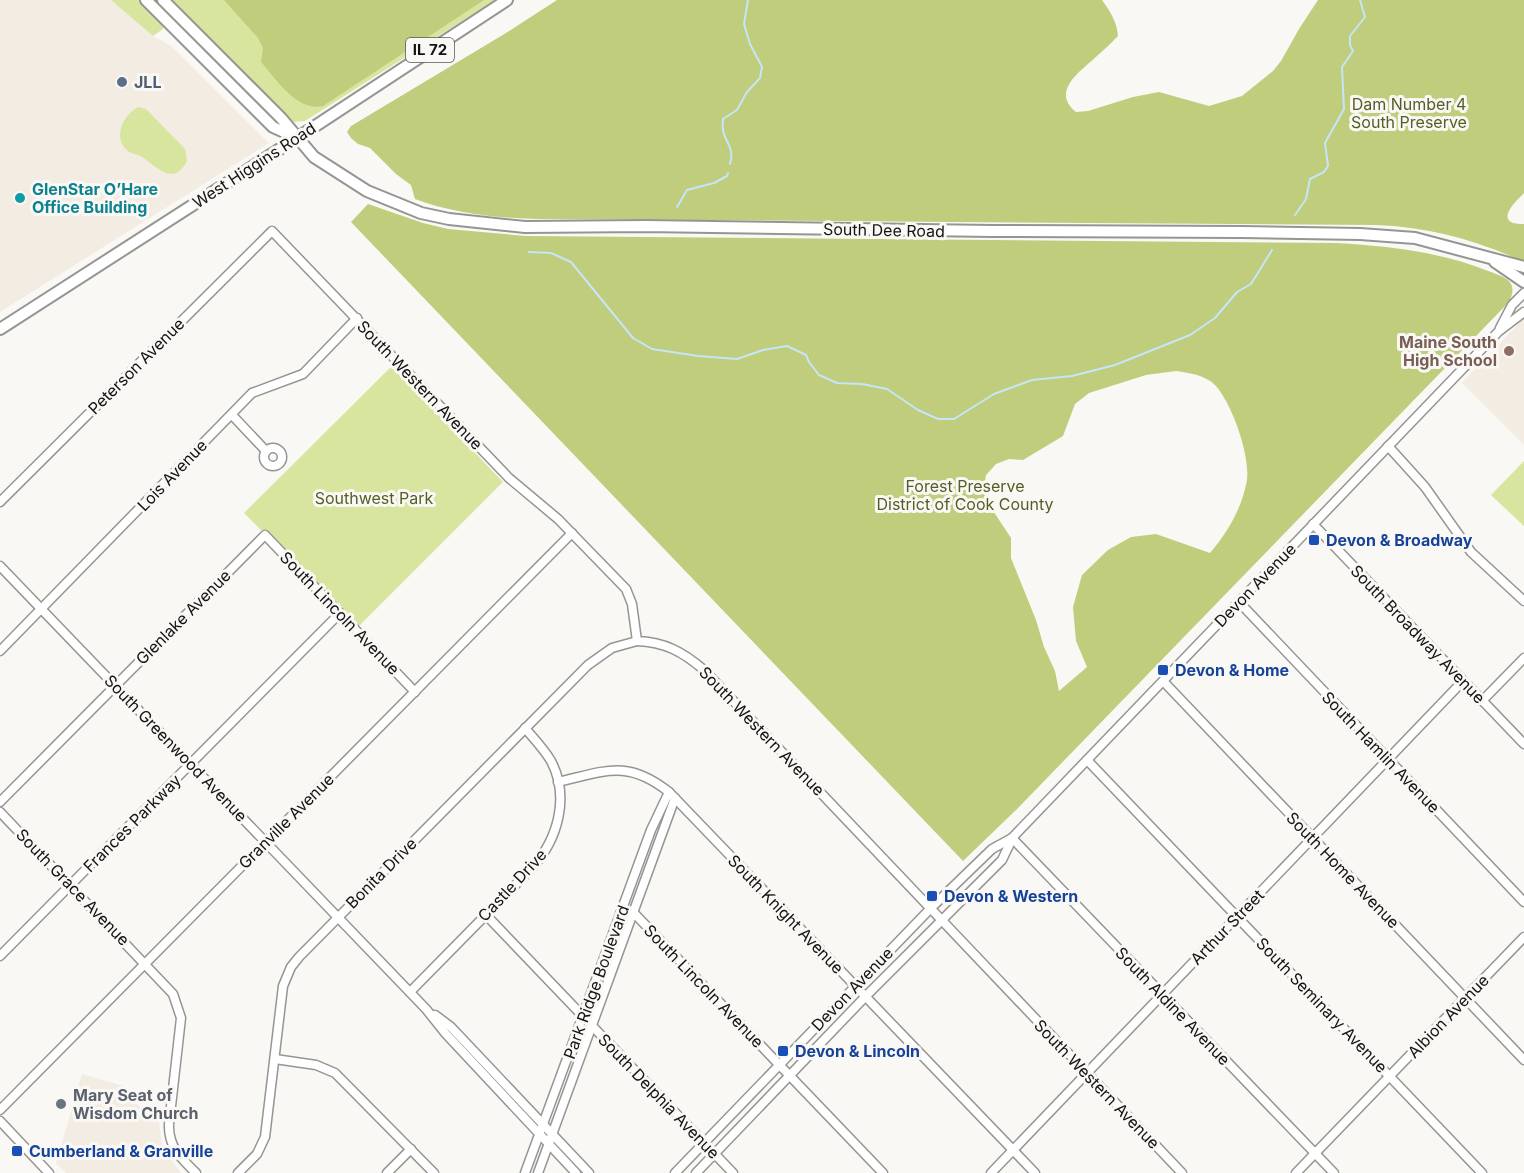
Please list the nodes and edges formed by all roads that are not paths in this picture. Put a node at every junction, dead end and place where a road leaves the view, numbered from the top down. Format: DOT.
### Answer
graph roads {
  1 [pos="147,0"];
  2 [pos="162,0"];
  3 [pos="507,0"];
  4 [pos="297,138"];
  5 [pos="272,231"];
  6 [pos="1492,260"];
  7 [pos="1524,267"];
  8 [pos="1524,282"];
  9 [pos="1524,293"];
  10 [pos="1524,312"];
  11 [pos="357,318"];
  12 [pos="0,328"];
  13 [pos="1498,331"];
  14 [pos="232,415"];
  15 [pos="1388,446"];
  16 [pos="266,451"];
  17 [pos="0,502"];
  18 [pos="1313,524"];
  19 [pos="572,533"];
  20 [pos="265,535"];
  21 [pos="0,566"];
  22 [pos="1524,601"];
  23 [pos="1239,602"];
  24 [pos="41,609"];
  25 [pos="340,613"];
  26 [pos="637,641"];
  27 [pos="0,651"];
  28 [pos="1524,658"];
  29 [pos="1163,681"];
  30 [pos="1463,681"];
  31 [pos="115,686"];
  32 [pos="415,692"];
  33 [pos="1482,701"];
  34 [pos="525,728"];
  35 [pos="1524,744"];
  36 [pos="1388,759"];
  37 [pos="1087,760"];
  38 [pos="191,764"];
  39 [pos="558,782"];
  40 [pos="672,795"];
  41 [pos="0,802"];
  42 [pos="0,812"];
  43 [pos="1012,838"];
  44 [pos="1312,838"];
  45 [pos="266,842"];
  46 [pos="71,885"];
  47 [pos="1524,902"];
  48 [pos="624,903"];
  49 [pos="930,909"];
  50 [pos="634,913"];
  51 [pos="486,915"];
  52 [pos="1238,916"];
  53 [pos="338,917"];
  54 [pos="941,920"];
  55 [pos="1524,937"];
  56 [pos="0,956"];
  57 [pos="146,963"];
  58 [pos="855,986"];
  59 [pos="410,992"];
  60 [pos="1162,995"];
  61 [pos="865,997"];
  62 [pos="1465,998"];
  63 [pos="426,1009"];
  64 [pos="584,1016"];
  65 [pos="592,1025"];
  66 [pos="275,1059"];
  67 [pos="1524,1060"];
  68 [pos="778,1065"];
  69 [pos="1087,1073"];
  70 [pos="789,1076"];
  71 [pos="1390,1076"];
  72 [pos="0,1110"];
  73 [pos="0,1121"];
  74 [pos="543,1125"];
  75 [pos="552,1134"];
  76 [pos="539,1135"];
  77 [pos="704,1143"];
  78 [pos="548,1144"];
  79 [pos="411,1149"];
  80 [pos="1013,1150"];
  81 [pos="714,1154"];
  82 [pos="1315,1154"];
  83 [pos="49,1173"];
  84 [pos="196,1173"];
  85 [pos="238,1173"];
  86 [pos="387,1173"];
  87 [pos="434,1173"];
  88 [pos="525,1173"];
  89 [pos="538,1173"];
  90 [pos="576,1173"];
  91 [pos="589,1173"];
  92 [pos="675,1173"];
  93 [pos="696,1173"];
  94 [pos="733,1173"];
  95 [pos="883,1173"];
  96 [pos="991,1173"];
  97 [pos="1035,1173"];
  98 [pos="1182,1173"];
  99 [pos="1296,1173"];
  100 [pos="1334,1173"];
  101 [pos="1482,1173"];
  1 -- 4 [label="main road"];
  2 -- 4 [label="main road, South Dee Road"];
  3 -- 4 [label="main road, West Higgins Road / IL 72"];
  4 -- 6 [label="main road, South Dee Road"];
  4 -- 12 [label="main road, West Higgins Road / IL 72"];
  5 -- 11 [label="street, South Western Avenue"];
  5 -- 17 [label="street, Peterson Avenue"];
  6 -- 7 [label="main road, South Dee Road"];
  6 -- 8 [label="main road, South Dee Road"];
  9 -- 13 [label="street, Devon Avenue"];
  10 -- 13 [label="street, Devon Avenue"];
  11 -- 14 [label="street, Lois Avenue"];
  11 -- 19 [label="street, South Western Avenue"];
  13 -- 15 [label="street, Devon Avenue"];
  14 -- 16 [label="street"];
  14 -- 24 [label="street, Lois Avenue"];
  15 -- 18 [label="street, Devon Avenue"];
  15 -- 22 [label="street"];
  18 -- 23 [label="street, Devon Avenue"];
  18 -- 30 [label="street, South Broadway Avenue"];
  19 -- 26 [label="street, South Western Avenue"];
  19 -- 32 [label="street, Granville Avenue"];
  20 -- 25 [label="street, South Lincoln Avenue"];
  20 -- 31 [label="street, Glenlake Avenue"];
  21 -- 24 [label="street, South Greenwood Avenue"];
  23 -- 29 [label="street, Devon Avenue"];
  23 -- 36 [label="street, South Hamlin Avenue"];
  24 -- 27 [label="street, Lois Avenue"];
  24 -- 31 [label="street, South Greenwood Avenue"];
  25 -- 32 [label="street, South Lincoln Avenue"];
  25 -- 38 [label="street, Frances Parkway"];
  26 -- 34 [label="street, Bonita Drive"];
  26 -- 49 [label="street, South Western Avenue"];
  28 -- 33 [label="street"];
  29 -- 37 [label="street, Devon Avenue"];
  29 -- 44 [label="street, South Home Avenue"];
  30 -- 33 [label="street, South Broadway Avenue"];
  30 -- 36 [label="street, Arthur Street"];
  31 -- 38 [label="street, South Greenwood Avenue"];
  31 -- 41 [label="street, Glenlake Avenue"];
  32 -- 45 [label="street, Granville Avenue"];
  33 -- 35 [label="street, South Broadway Avenue"];
  34 -- 39 [label="street, Castle Drive"];
  34 -- 53 [label="street, Bonita Drive"];
  36 -- 44 [label="street, Arthur Street"];
  36 -- 47 [label="street, South Hamlin Avenue"];
  37 -- 43 [label="street, Devon Avenue"];
  37 -- 52 [label="street, South Seminary Avenue"];
  38 -- 45 [label="street, South Greenwood Avenue"];
  38 -- 46 [label="street, Frances Parkway"];
  39 -- 40 [label="street, South Knight Avenue"];
  39 -- 51 [label="street, Castle Drive"];
  40 -- 48 [label="street, Park Ridge Boulevard"];
  40 -- 50 [label="street, Park Ridge Boulevard"];
  40 -- 58 [label="street, South Knight Avenue"];
  42 -- 46 [label="street, South Grace Avenue"];
  43 -- 49 [label="street, Devon Avenue"];
  43 -- 54 [label="street, Devon Avenue"];
  43 -- 60 [label="street, South Aldine Avenue"];
  44 -- 52 [label="street, Arthur Street"];
  44 -- 62 [label="street, South Home Avenue"];
  45 -- 53 [label="street, South Greenwood Avenue"];
  45 -- 57 [label="street, Granville Avenue"];
  46 -- 56 [label="street, Frances Parkway"];
  46 -- 57 [label="street, South Grace Avenue"];
  48 -- 50 [label="street, South Lincoln Avenue"];
  48 -- 64 [label="street, Park Ridge Boulevard"];
  49 -- 54 [label="street, South Western Avenue"];
  49 -- 58 [label="street, Devon Avenue"];
  50 -- 65 [label="street, Park Ridge Boulevard"];
  50 -- 68 [label="street, South Lincoln Avenue"];
  51 -- 59 [label="street, Castle Drive"];
  51 -- 64 [label="street, South Delphia Avenue"];
  52 -- 60 [label="street, Arthur Street"];
  52 -- 71 [label="street, South Seminary Avenue"];
  53 -- 59 [label="street, South Greenwood Avenue"];
  53 -- 66 [label="street, Bonita Drive"];
  54 -- 61 [label="street, Devon Avenue"];
  54 -- 69 [label="street, South Western Avenue"];
  55 -- 62 [label="street, Albion Avenue"];
  57 -- 72 [label="street, Granville Avenue"];
  57 -- 84 [label="street, South Grace Avenue"];
  58 -- 61 [label="street, South Knight Avenue"];
  58 -- 68 [label="street, Devon Avenue"];
  59 -- 63 [label="street, South Greenwood Avenue"];
  60 -- 69 [label="street, Arthur Street"];
  60 -- 82 [label="street, South Aldine Avenue"];
  61 -- 70 [label="street, Devon Avenue"];
  61 -- 80 [label="street, South Knight Avenue"];
  62 -- 67 [label="street, South Home Avenue"];
  62 -- 71 [label="street, Albion Avenue"];
  63 -- 74 [label="street, South Greenwood Avenue"];
  63 -- 76 [label="street, South Greenwood Avenue"];
  64 -- 65 [label="street, South Delphia Avenue"];
  64 -- 74 [label="street, Park Ridge Boulevard"];
  65 -- 75 [label="street, Park Ridge Boulevard"];
  65 -- 77 [label="street, South Delphia Avenue"];
  66 -- 79 [label="street"];
  66 -- 85 [label="street, Bonita Drive"];
  68 -- 70 [label="street, South Lincoln Avenue"];
  68 -- 77 [label="street, Devon Avenue"];
  69 -- 80 [label="street, Arthur Street"];
  69 -- 98 [label="street, South Western Avenue"];
  70 -- 81 [label="street, Devon Avenue"];
  70 -- 95 [label="street, South Lincoln Avenue"];
  71 -- 82 [label="street, Albion Avenue"];
  71 -- 101 [label="street, South Seminary Avenue"];
  73 -- 83 [label="street"];
  74 -- 75 [label="street, South Greenwood Avenue"];
  74 -- 76 [label="street, Park Ridge Boulevard"];
  75 -- 78 [label="street, Park Ridge Boulevard"];
  75 -- 91 [label="street, South Greenwood Avenue"];
  76 -- 78 [label="street, South Greenwood Avenue"];
  76 -- 88 [label="street, Park Ridge Boulevard"];
  77 -- 81 [label="street, South Delphia Avenue"];
  77 -- 92 [label="street, Devon Avenue"];
  78 -- 89 [label="street, Park Ridge Boulevard"];
  78 -- 90 [label="street, South Greenwood Avenue"];
  79 -- 86 [label="street"];
  79 -- 87 [label="street"];
  80 -- 96 [label="street, Arthur Street"];
  80 -- 97 [label="street, South Knight Avenue"];
  81 -- 93 [label="street, Devon Avenue"];
  81 -- 94 [label="street, South Delphia Avenue"];
  82 -- 99 [label="street, Albion Avenue"];
  82 -- 100 [label="street, South Aldine Avenue"];
}
